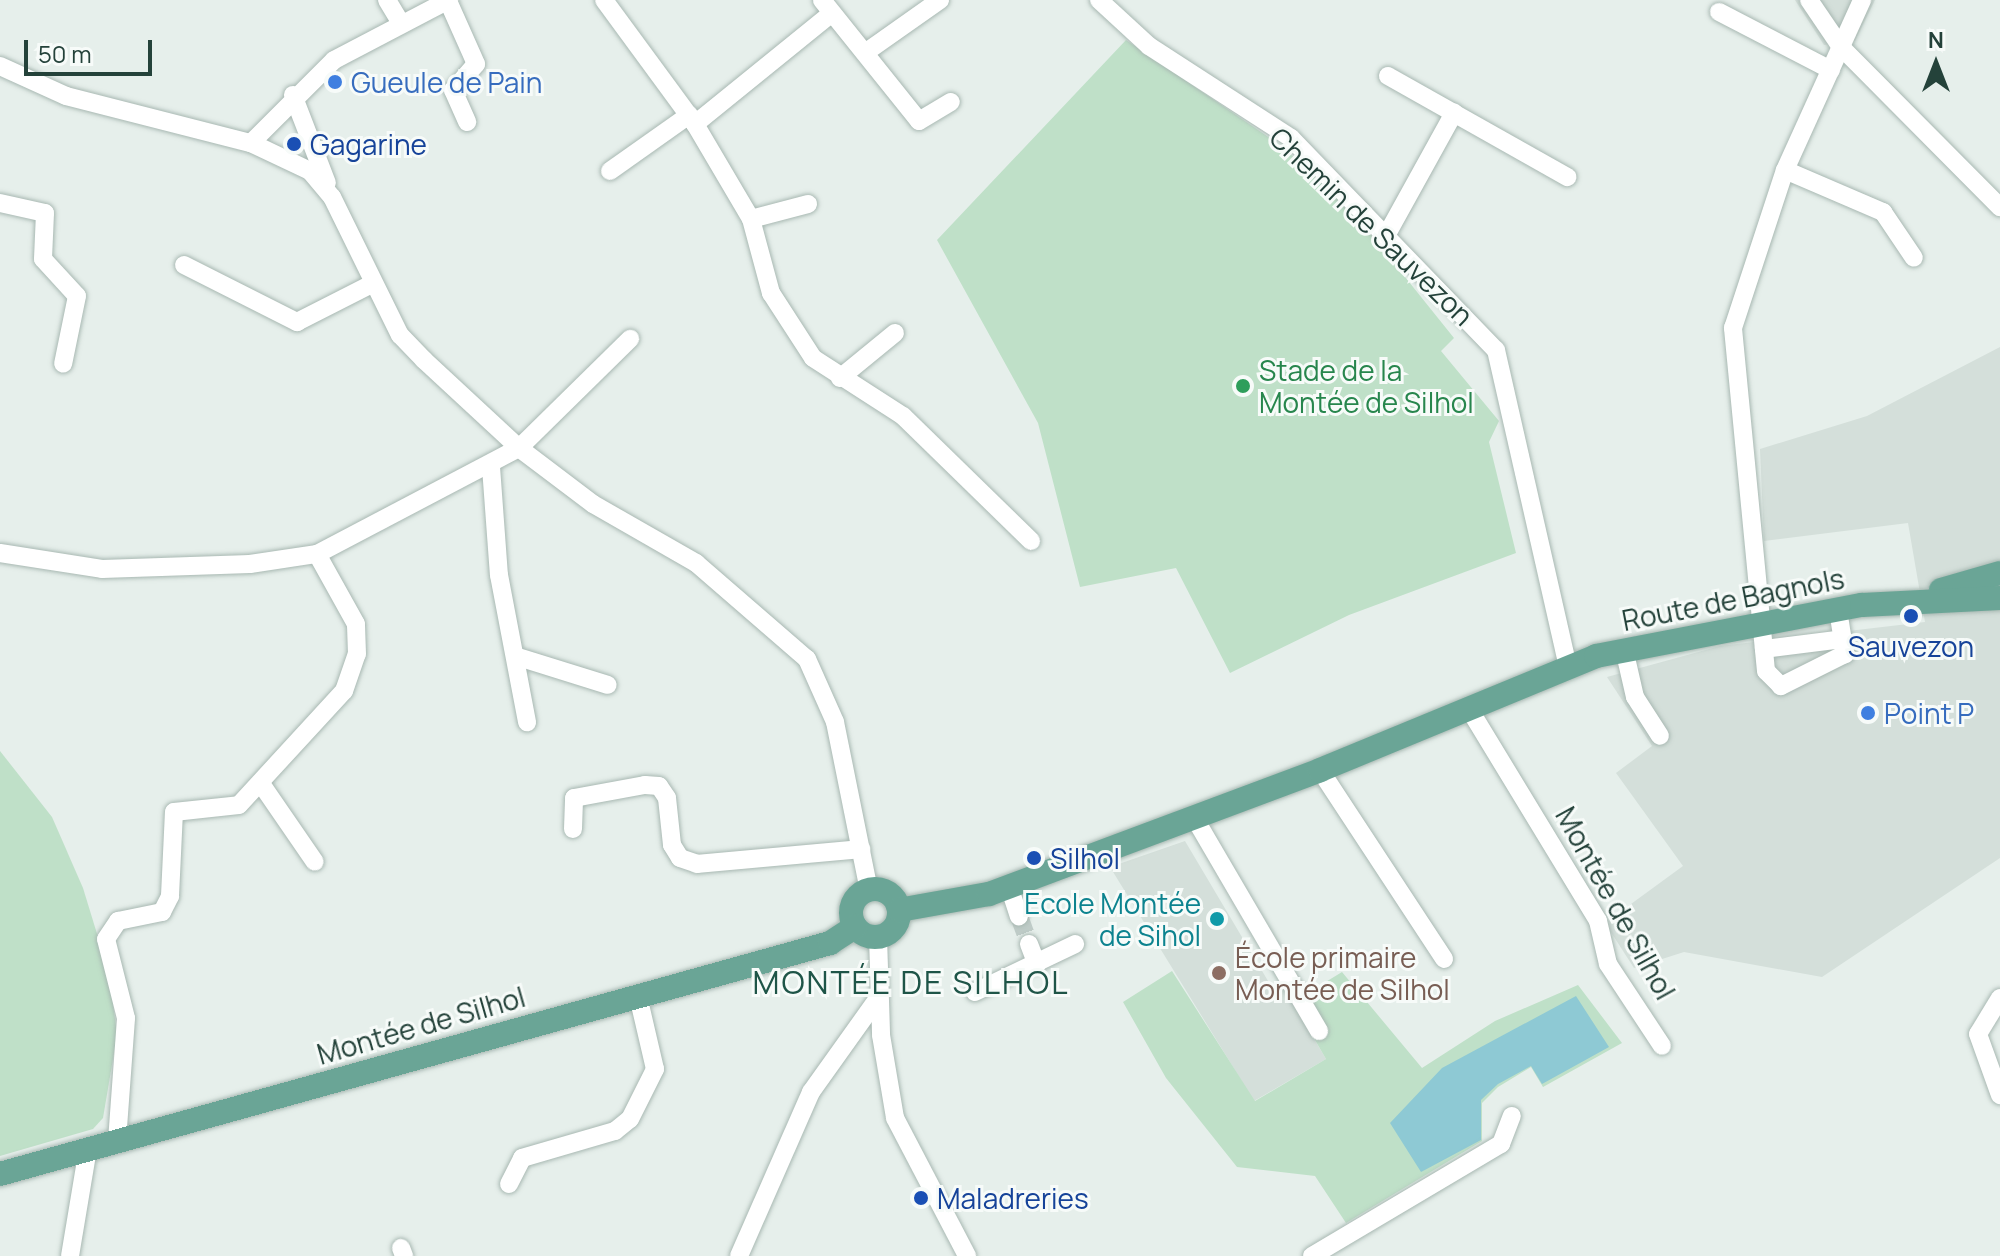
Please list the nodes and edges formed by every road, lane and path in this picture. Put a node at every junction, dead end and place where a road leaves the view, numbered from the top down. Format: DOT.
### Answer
graph roads {
  1 [pos="387,0"];
  2 [pos="448,0"];
  3 [pos="604,0"];
  4 [pos="940,0"];
  5 [pos="1099,0"];
  6 [pos="1809,0"];
  7 [pos="1862,0"];
  8 [pos="826,7"];
  9 [pos="1719,12"];
  10 [pos="401,23"];
  11 [pos="1841,47"];
  12 [pos="869,50"];
  13 [pos="0,66"];
  14 [pos="1831,70"];
  15 [pos="1388,76"];
  16 [pos="293,95"];
  17 [pos="951,102"];
  18 [pos="1454,113"];
  19 [pos="692,120"];
  20 [pos="467,122"];
  21 [pos="251,143"];
  22 [pos="1785,170"];
  23 [pos="610,171"];
  24 [pos="1567,177"];
  25 [pos="332,197"];
  26 [pos="0,203"];
  27 [pos="808,204"];
  28 [pos="2000,207"];
  29 [pos="751,219"];
  30 [pos="1386,236"];
  31 [pos="1914,258"];
  32 [pos="184,265"];
  33 [pos="374,283"];
  34 [pos="895,333"];
  35 [pos="630,339"];
  36 [pos="63,364"];
  37 [pos="840,378"];
  38 [pos="519,448"];
  39 [pos="491,467"];
  40 [pos="1031,541"];
  41 [pos="0,553"];
  42 [pos="317,554"];
  43 [pos="2000,573"];
  44 [pos="2000,598"];
  45 [pos="1912,599"];
  46 [pos="1838,610"];
  47 [pos="1762,623"];
  48 [pos="1843,639"];
  49 [pos="1624,649"];
  50 [pos="1764,649"];
  51 [pos="515,656"];
  52 [pos="1568,667"];
  53 [pos="608,685"];
  54 [pos="1468,707"];
  55 [pos="527,722"];
  56 [pos="1660,736"];
  57 [pos="1320,770"];
  58 [pos="262,785"];
  59 [pos="1194,817"];
  60 [pos="573,829"];
  61 [pos="861,849"];
  62 [pos="315,862"];
  63 [pos="1009,886"];
  64 [pos="869,890"];
  65 [pos="899,910"];
  66 [pos="1019,916"];
  67 [pos="855,927"];
  68 [pos="878,937"];
  69 [pos="1029,944"];
  70 [pos="1075,944"];
  71 [pos="1444,959"];
  72 [pos="1037,965"];
  73 [pos="975,992"];
  74 [pos="638,996"];
  75 [pos="878,998"];
  76 [pos="2000,998"];
  77 [pos="1319,1031"];
  78 [pos="1662,1046"];
  79 [pos="2000,1095"];
  80 [pos="1512,1116"];
  81 [pos="117,1141"];
  82 [pos="88,1149"];
  83 [pos="0,1174"];
  84 [pos="509,1184"];
  85 [pos="70,1256"];
  86 [pos="739,1256"];
  87 [pos="967,1256"];
  88 [pos="1312,1256"];
  1 -- 10 [label="street"];
  2 -- 10 [label="street"];
  2 -- 20 [label="street"];
  3 -- 19 [label="street"];
  4 -- 12 [label="street"];
  5 -- 30 [label="street, Chemin de Sauvezon"];
  6 -- 11 [label="street"];
  7 -- 11 [label="street"];
  8 -- 12 [label="street"];
  8 -- 19 [label="street"];
  9 -- 14 [label="street"];
  10 -- 16 [label="street"];
  11 -- 14 [label="street"];
  11 -- 28 [label="street"];
  12 -- 17 [label="street"];
  13 -- 21 [label="street"];
  14 -- 22 [label="street"];
  15 -- 18 [label="street"];
  16 -- 21 [label="street"];
  16 -- 25 [label="street"];
  18 -- 24 [label="street"];
  18 -- 30 [label="street"];
  19 -- 23 [label="street"];
  19 -- 29 [label="street"];
  21 -- 25 [label="street"];
  22 -- 31 [label="street"];
  22 -- 47 [label="street"];
  25 -- 33 [label="street"];
  26 -- 36 [label="street"];
  27 -- 29 [label="street"];
  29 -- 37 [label="street"];
  30 -- 52 [label="street, Chemin de Sauvezon"];
  32 -- 33 [label="street"];
  33 -- 38 [label="street"];
  34 -- 37 [label="street"];
  35 -- 38 [label="street"];
  37 -- 40 [label="street"];
  38 -- 39 [label="street"];
  38 -- 61 [label="street"];
  39 -- 42 [label="street"];
  39 -- 51 [label="street"];
  41 -- 42 [label="street"];
  42 -- 58 [label="street"];
  43 -- 45 [label="main road, Route de Bagnols"];
  44 -- 45 [label="main road, Route de Bagnols"];
  45 -- 46 [label="main road, Route de Bagnols"];
  46 -- 47 [label="main road, Route de Bagnols"];
  46 -- 48 [label="street"];
  47 -- 49 [label="main road, Route de Bagnols"];
  47 -- 50 [label="street"];
  48 -- 50 [label="street"];
  48 -- 50 [label="street"];
  49 -- 52 [label="main road, Route de Bagnols"];
  49 -- 56 [label="street"];
  51 -- 53 [label="street"];
  51 -- 55 [label="street"];
  52 -- 54 [label="main road"];
  54 -- 57 [label="main road"];
  54 -- 78 [label="street, Montée de Silhol"];
  57 -- 59 [label="main road"];
  57 -- 71 [label="street"];
  58 -- 62 [label="street"];
  58 -- 81 [label="street"];
  59 -- 63 [label="main road"];
  59 -- 77 [label="street"];
  60 -- 61 [label="street"];
  61 -- 64 [label="street"];
  63 -- 65 [label="main road"];
  63 -- 66 [label="street"];
  64 -- 65 [label="main road"];
  64 -- 67 [label="main road"];
  65 -- 68 [label="main road"];
  67 -- 68 [label="main road"];
  67 -- 74 [label="main road, Montée de Silhol"];
  68 -- 75 [label="street"];
  69 -- 72 [label="street"];
  70 -- 72 [label="street"];
  72 -- 73 [label="street"];
  74 -- 81 [label="main road, Montée de Silhol"];
  74 -- 84 [label="street"];
  75 -- 86 [label="street"];
  75 -- 87 [label="street"];
  76 -- 79 [label="street"];
  80 -- 88 [label="street"];
  81 -- 82 [label="main road, Montée de Silhol"];
  82 -- 83 [label="main road, Montée de Silhol"];
  82 -- 85 [label="street"];
}
